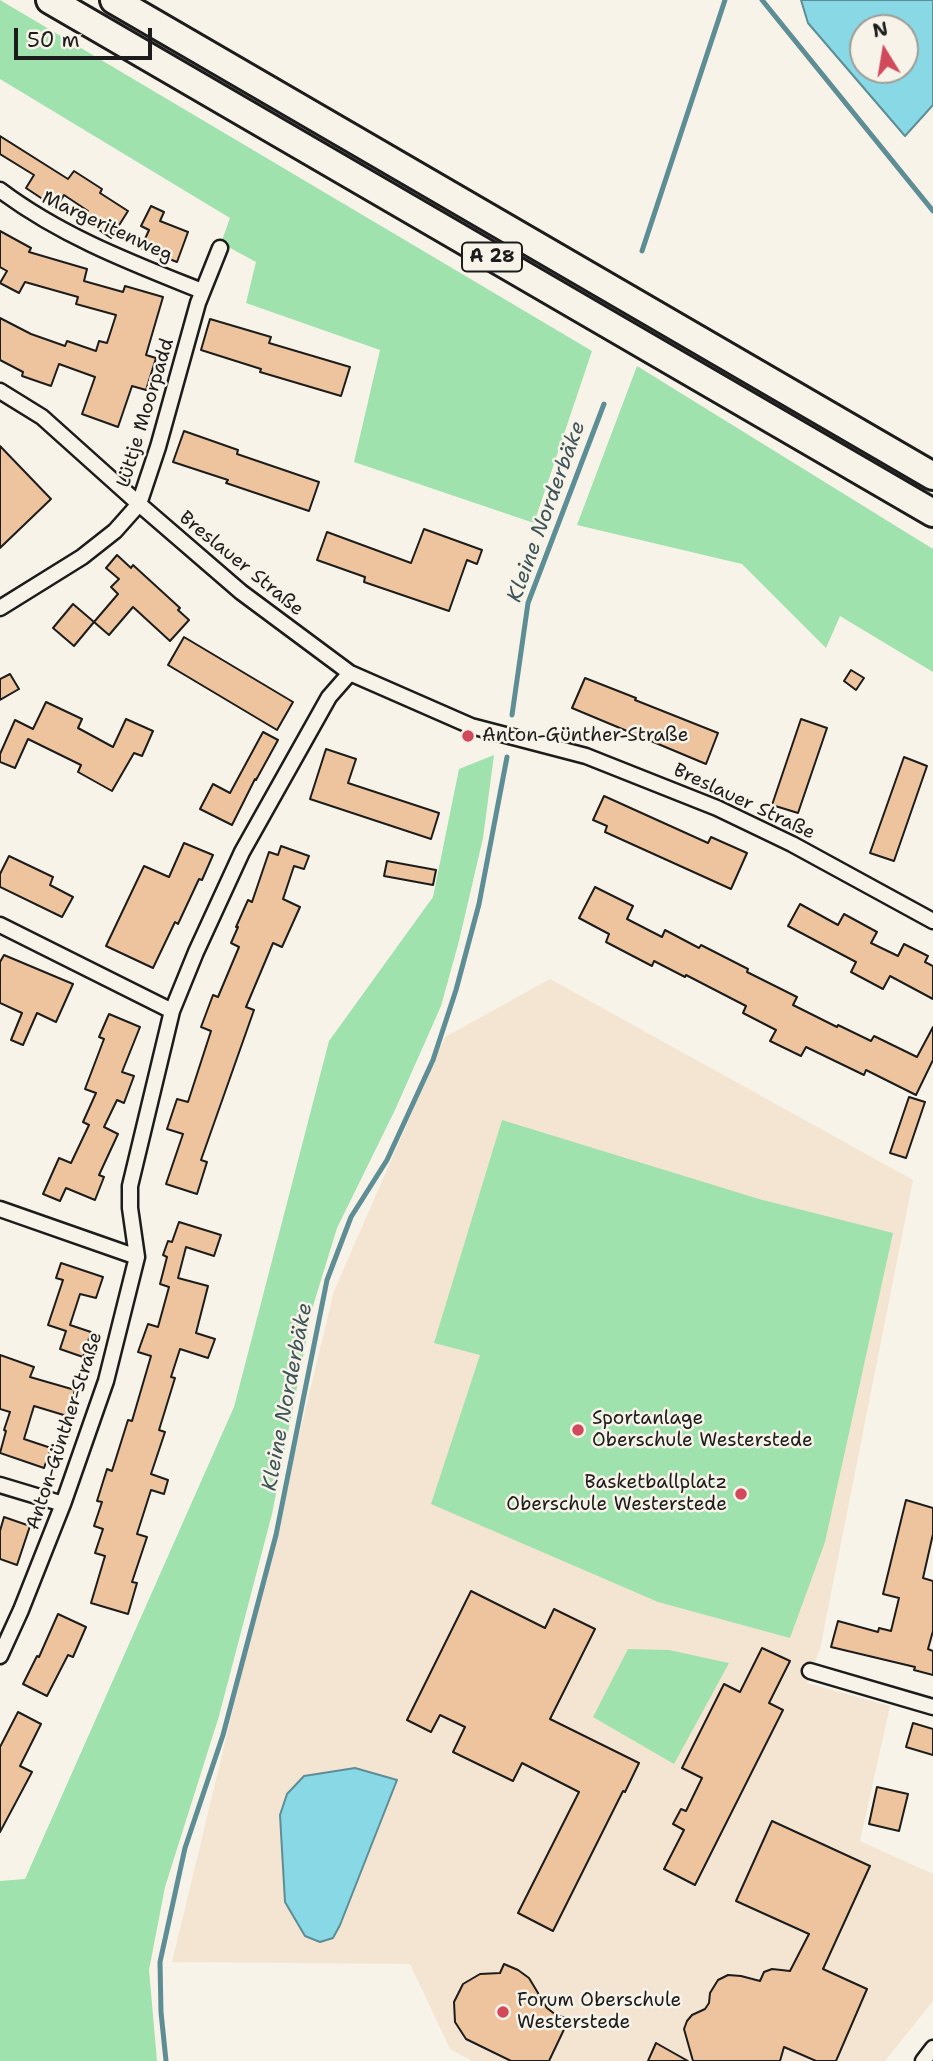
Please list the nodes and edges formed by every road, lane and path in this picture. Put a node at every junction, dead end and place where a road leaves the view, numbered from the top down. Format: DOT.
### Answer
graph roads {
  1 [pos="50,0"];
  2 [pos="114,0"];
  3 [pos="0,190"];
  4 [pos="220,248"];
  5 [pos="202,291"];
  6 [pos="0,391"];
  7 [pos="933,476"];
  8 [pos="139,505"];
  9 [pos="933,513"];
  10 [pos="0,608"];
  11 [pos="350,673"];
  12 [pos="933,921"];
  13 [pos="0,925"];
  14 [pos="172,1011"];
  15 [pos="0,1209"];
  16 [pos="137,1257"];
  17 [pos="0,1485"];
  18 [pos="63,1504"];
  19 [pos="0,1656"];
  20 [pos="810,1671"];
  21 [pos="933,1707"];
  22 [pos="933,2048"];
  23 [pos="923,2061"];
  1 -- 9 [label="highway, A 28"];
  2 -- 7 [label="highway, A 28"];
  3 -- 5 [label="street, Margeritenweg"];
  4 -- 5 [label="street, Lüttje Moorpadd"];
  5 -- 8 [label="street, Lüttje Moorpadd"];
  6 -- 8 [label="street, Breslauer Straße"];
  8 -- 10 [label="street, Lüttje Moorpadd"];
  8 -- 11 [label="street, Breslauer Straße"];
  11 -- 12 [label="street, Breslauer Straße"];
  11 -- 14 [label="street, Anton-Günther-Straße"];
  13 -- 14 [label="street"];
  14 -- 16 [label="street, Anton-Günther-Straße"];
  15 -- 16 [label="street"];
  16 -- 18 [label="street, Anton-Günther-Straße"];
  17 -- 18 [label="street"];
  18 -- 19 [label="street, Anton-Günther-Straße"];
  20 -- 21 [label="street"];
  22 -- 23 [label="street"];
}
